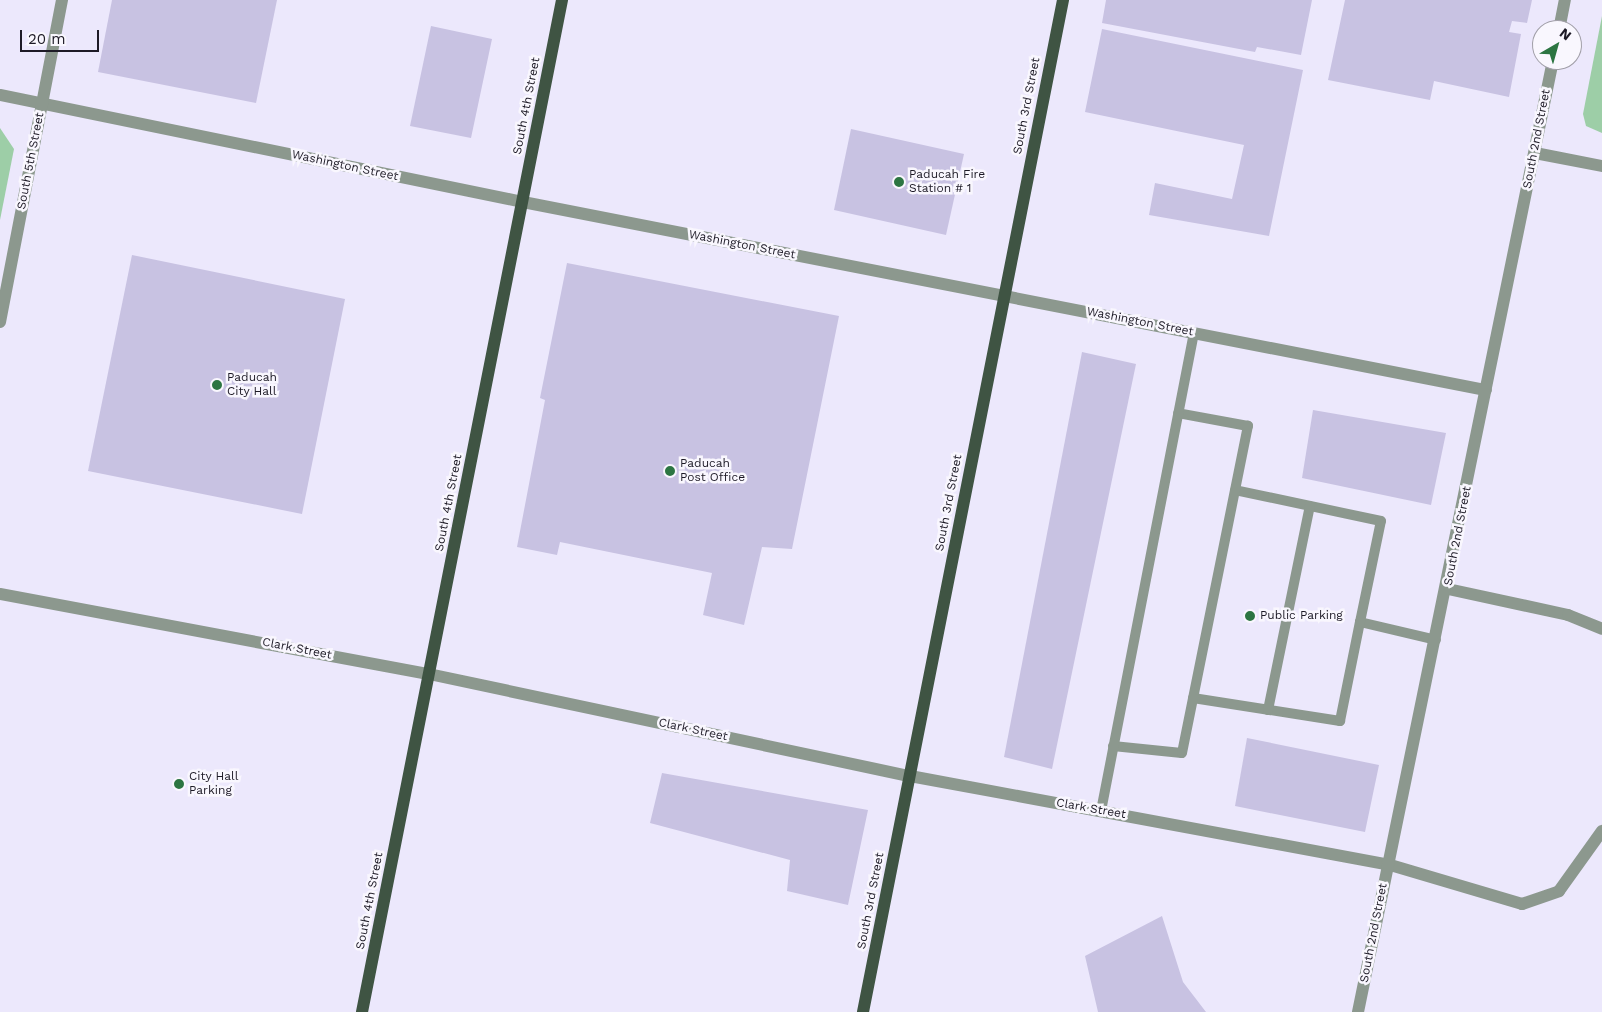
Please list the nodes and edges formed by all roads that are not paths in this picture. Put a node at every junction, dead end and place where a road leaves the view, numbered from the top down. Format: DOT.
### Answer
graph roads {
  1 [pos="62,0"];
  2 [pos="562,0"];
  3 [pos="1063,0"];
  4 [pos="1565,0"];
  5 [pos="1561,20"];
  6 [pos="1551,70"];
  7 [pos="0,96"];
  8 [pos="42,104"];
  9 [pos="1535,153"];
  10 [pos="1602,166"];
  11 [pos="523,202"];
  12 [pos="1004,295"];
  13 [pos="0,322"];
  14 [pos="1194,333"];
  15 [pos="1486,390"];
  16 [pos="1178,413"];
  17 [pos="1235,490"];
  18 [pos="1310,506"];
  19 [pos="1448,589"];
  20 [pos="0,594"];
  21 [pos="1360,622"];
  22 [pos="1602,629"];
  23 [pos="1436,640"];
  24 [pos="429,674"];
  25 [pos="1193,698"];
  26 [pos="1268,710"];
  27 [pos="1113,746"];
  28 [pos="910,776"];
  29 [pos="1100,811"];
  30 [pos="1602,831"];
  31 [pos="1387,864"];
  32 [pos="362,1012"];
  33 [pos="863,1012"];
  34 [pos="1358,1012"];
  1 -- 8 [label="street, South 5th Street"];
  2 -- 11 [label="main road, South 4th Street"];
  3 -- 12 [label="main road, South 3rd Street"];
  4 -- 5 [label="street"];
  6 -- 9 [label="street, South 2nd Street"];
  7 -- 8 [label="street, Washington Street"];
  8 -- 11 [label="street, Washington Street"];
  8 -- 13 [label="street, South 5th Street"];
  9 -- 10 [label="street"];
  9 -- 15 [label="street, South 2nd Street"];
  11 -- 12 [label="street, Washington Street"];
  11 -- 24 [label="main road, South 4th Street"];
  12 -- 14 [label="street, Washington Street"];
  12 -- 28 [label="main road, South 3rd Street"];
  14 -- 15 [label="street, Washington Street"];
  14 -- 16 [label="lane"];
  15 -- 19 [label="street, South 2nd Street"];
  16 -- 17 [label="lane"];
  16 -- 27 [label="lane"];
  17 -- 18 [label="lane"];
  17 -- 25 [label="lane"];
  18 -- 21 [label="lane"];
  18 -- 26 [label="lane"];
  19 -- 22 [label="street"];
  19 -- 23 [label="street, South 2nd Street"];
  20 -- 24 [label="street, Clark Street"];
  21 -- 23 [label="lane"];
  21 -- 26 [label="lane"];
  23 -- 31 [label="street, South 2nd Street"];
  24 -- 28 [label="street, Clark Street"];
  24 -- 32 [label="main road, South 4th Street"];
  25 -- 26 [label="lane"];
  25 -- 27 [label="lane"];
  27 -- 29 [label="lane"];
  28 -- 29 [label="street, Clark Street"];
  28 -- 33 [label="main road, South 3rd Street"];
  29 -- 31 [label="street, Clark Street"];
  30 -- 31 [label="street, Clark Street"];
  31 -- 34 [label="street, South 2nd Street"];
}
